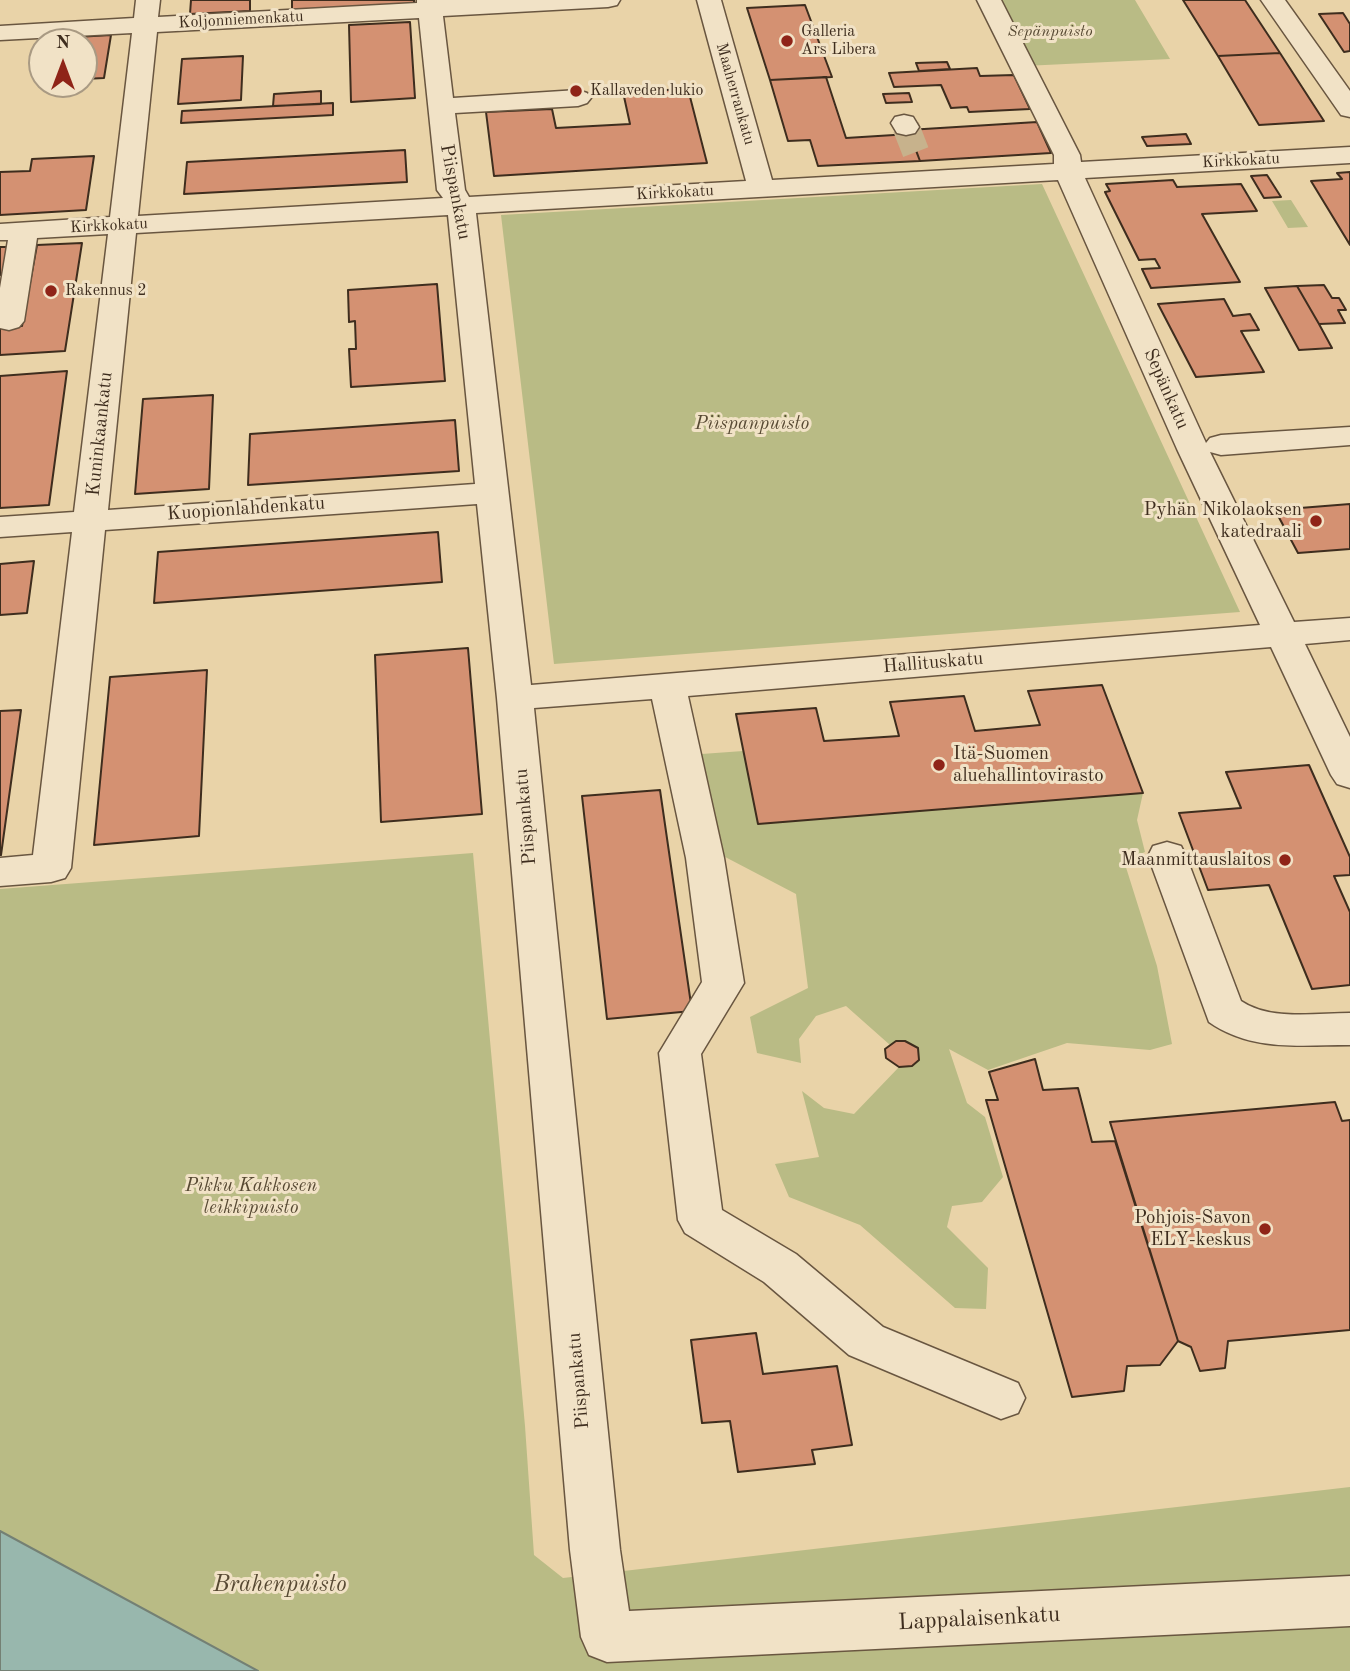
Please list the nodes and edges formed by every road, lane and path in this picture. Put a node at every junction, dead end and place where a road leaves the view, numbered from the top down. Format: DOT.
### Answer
graph roads {
  1 [pos="608,0"];
  2 [pos="709,0"];
  3 [pos="989,0"];
  4 [pos="1273,0"];
  5 [pos="430,5"];
  6 [pos="147,12"];
  7 [pos="0,33"];
  8 [pos="578,98"];
  9 [pos="441,106"];
  10 [pos="1350,108"];
  11 [pos="1350,155"];
  12 [pos="1068,171"];
  13 [pos="761,188"];
  14 [pos="461,205"];
  15 [pos="123,225"];
  16 [pos="12,231"];
  17 [pos="9,321"];
  18 [pos="1350,436"];
  19 [pos="1221,445"];
  20 [pos="493,493"];
  21 [pos="90,521"];
  22 [pos="0,527"];
  23 [pos="1350,629"];
  24 [pos="1282,635"];
  25 [pos="667,684"];
  26 [pos="515,698"];
  27 [pos="1350,775"];
  28 [pos="1167,856"];
  29 [pos="0,872"];
  30 [pos="1350,1029"];
  31 [pos="1001,1398"];
  32 [pos="1350,1601"];
  33 [pos="607,1637"];
  1 -- 5 [label="street, Koljonniemenkatu"];
  2 -- 13 [label="street, Maaherrankatu"];
  3 -- 12 [label="street, Sepänkatu"];
  4 -- 10 [label="street"];
  5 -- 6 [label="street, Koljonniemenkatu"];
  5 -- 9 [label="street, Piispankatu"];
  6 -- 7 [label="street, Koljonniemenkatu"];
  6 -- 15 [label="street, Kuninkaankatu"];
  8 -- 9 [label="street"];
  9 -- 14 [label="street, Piispankatu"];
  11 -- 12 [label="street, Kirkkokatu"];
  12 -- 13 [label="street, Kirkkokatu"];
  12 -- 24 [label="street, Sepänkatu"];
  13 -- 14 [label="street, Kirkkokatu"];
  14 -- 15 [label="street, Kirkkokatu"];
  14 -- 20 [label="street, Piispankatu"];
  15 -- 16 [label="street, Kirkkokatu"];
  15 -- 21 [label="street, Kuninkaankatu"];
  16 -- 17 [label="street"];
  18 -- 19 [label="street"];
  20 -- 21 [label="street, Kuopionlahdenkatu"];
  20 -- 26 [label="street, Piispankatu"];
  21 -- 22 [label="street, Kuopionlahdenkatu"];
  21 -- 29 [label="street, Kuninkaankatu"];
  23 -- 24 [label="street, Hallituskatu"];
  24 -- 25 [label="street, Hallituskatu"];
  24 -- 27 [label="street, Sepänkatu"];
  25 -- 26 [label="street, Hallituskatu"];
  25 -- 31 [label="street"];
  26 -- 33 [label="street, Piispankatu"];
  28 -- 30 [label="street"];
  32 -- 33 [label="street, Lappalaisenkatu"];
}
